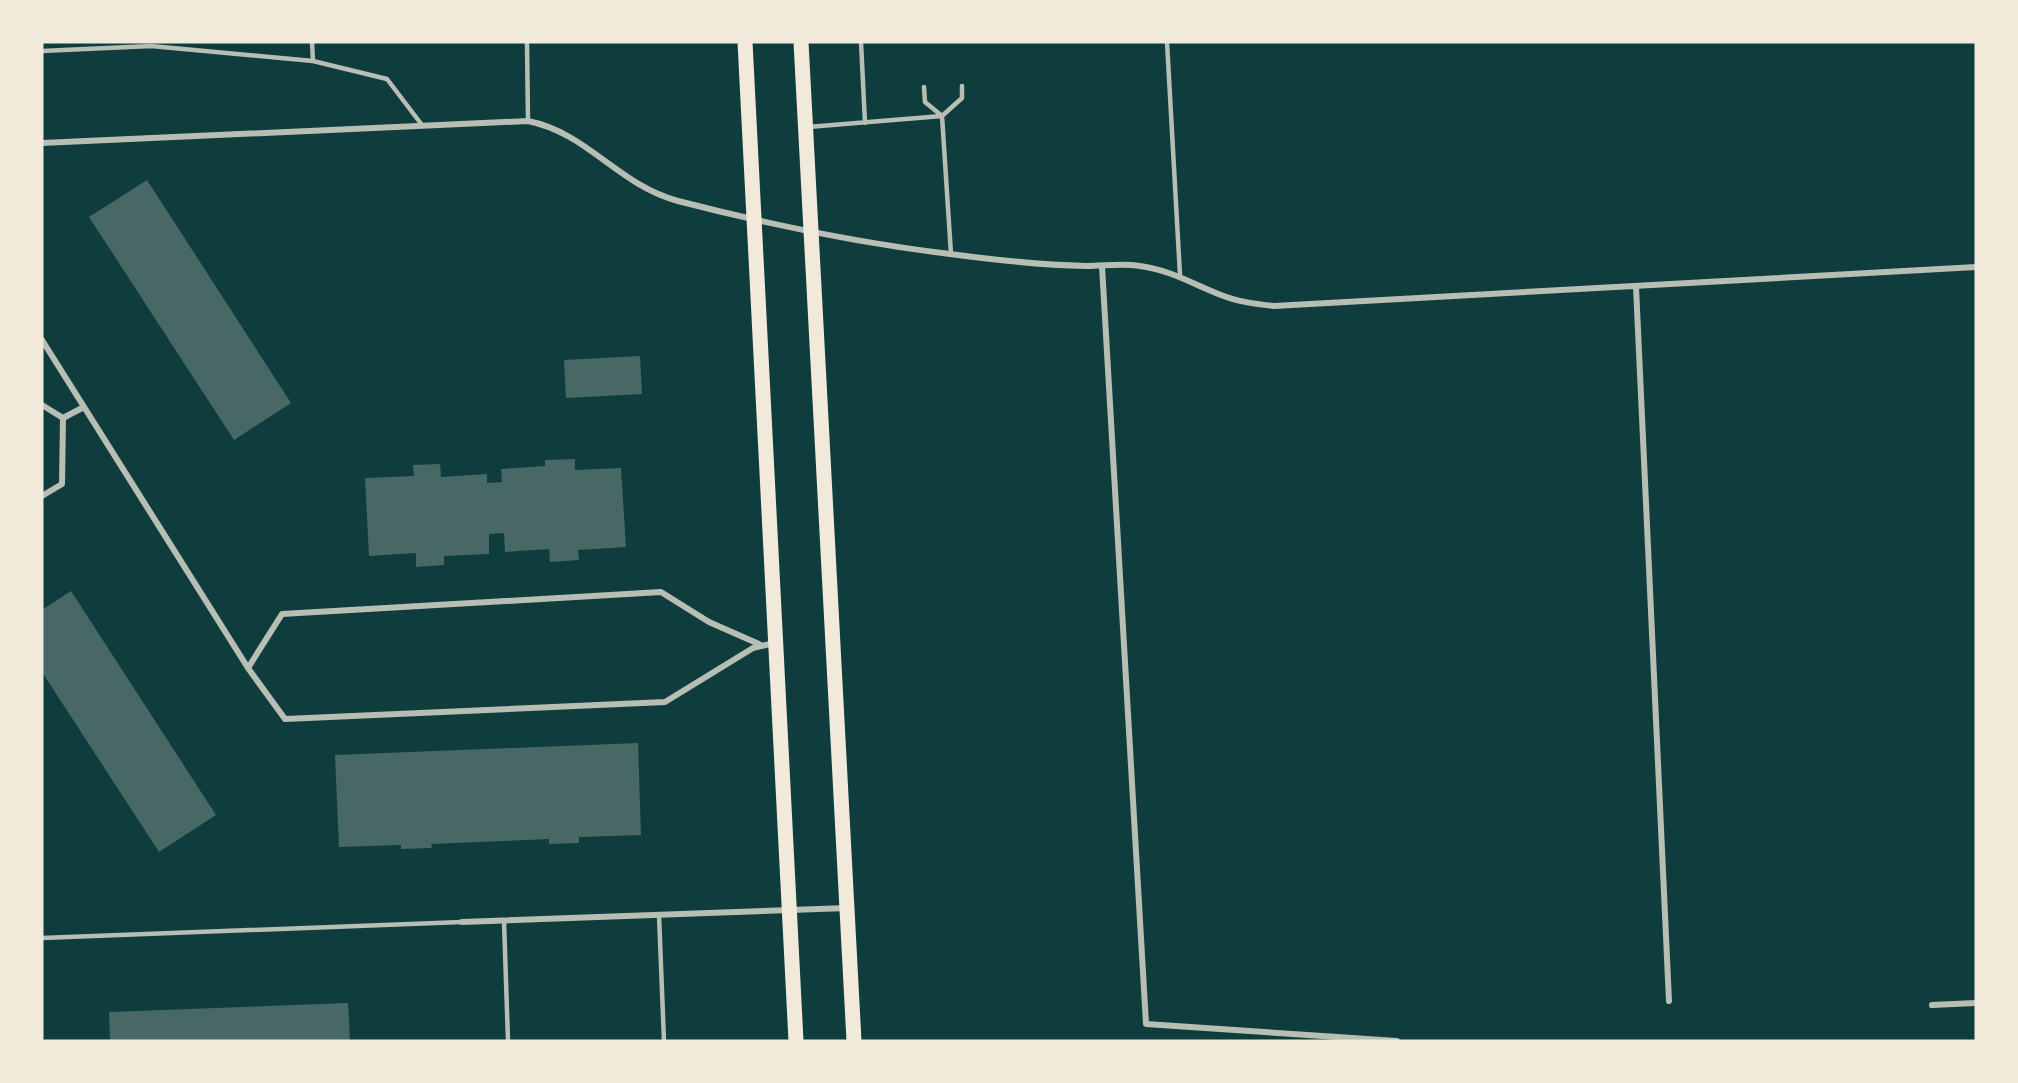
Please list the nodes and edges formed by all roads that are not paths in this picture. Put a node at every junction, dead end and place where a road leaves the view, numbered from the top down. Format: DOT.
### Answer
graph roads {
  1 [pos="312,42"];
  2 [pos="527,42"];
  3 [pos="745,42"];
  4 [pos="801,42"];
  5 [pos="861,42"];
  6 [pos="1167,42"];
  7 [pos="137,44"];
  8 [pos="42,51"];
  9 [pos="313,61"];
  10 [pos="962,86"];
  11 [pos="924,87"];
  12 [pos="942,116"];
  13 [pos="528,121"];
  14 [pos="865,123"];
  15 [pos="422,125"];
  16 [pos="807,127"];
  17 [pos="42,143"];
  18 [pos="754,218"];
  19 [pos="812,231"];
  20 [pos="951,254"];
  21 [pos="1102,266"];
  22 [pos="1976,267"];
  23 [pos="1180,275"];
  24 [pos="1636,287"];
  25 [pos="42,340"];
  26 [pos="42,405"];
  27 [pos="84,407"];
  28 [pos="63,418"];
  29 [pos="42,496"];
  30 [pos="777,643"];
  31 [pos="759,644"];
  32 [pos="248,668"];
  33 [pos="848,908"];
  34 [pos="789,911"];
  35 [pos="659,915"];
  36 [pos="504,921"];
  37 [pos="462,922"];
  38 [pos="42,938"];
  39 [pos="1669,1001"];
  40 [pos="1976,1003"];
  41 [pos="1932,1005"];
  42 [pos="508,1041"];
  43 [pos="664,1041"];
  44 [pos="796,1041"];
  45 [pos="854,1041"];
  46 [pos="1397,1041"];
  1 -- 9 [label="lane"];
  2 -- 13 [label="lane"];
  3 -- 18 [label="main road"];
  4 -- 16 [label="main road"];
  5 -- 14 [label="lane"];
  6 -- 23 [label="lane"];
  7 -- 8 [label="lane"];
  7 -- 9 [label="lane"];
  9 -- 15 [label="lane"];
  10 -- 12 [label="lane"];
  11 -- 12 [label="lane"];
  12 -- 14 [label="lane"];
  12 -- 20 [label="lane"];
  13 -- 15 [label="street"];
  13 -- 18 [label="street"];
  14 -- 16 [label="lane"];
  15 -- 17 [label="street"];
  16 -- 19 [label="main road"];
  18 -- 19 [label="street"];
  18 -- 30 [label="main road"];
  19 -- 20 [label="street"];
  19 -- 33 [label="main road"];
  20 -- 21 [label="street"];
  21 -- 23 [label="street"];
  21 -- 46 [label="street"];
  22 -- 24 [label="street"];
  23 -- 24 [label="street"];
  24 -- 39 [label="street"];
  25 -- 27 [label="street"];
  26 -- 28 [label="street"];
  27 -- 28 [label="street"];
  27 -- 32 [label="street"];
  28 -- 29 [label="street"];
  30 -- 31 [label="street"];
  30 -- 34 [label="main road"];
  31 -- 32 [label="street"];
  31 -- 32 [label="street"];
  33 -- 34 [label="street"];
  33 -- 45 [label="main road"];
  34 -- 35 [label="street"];
  34 -- 44 [label="main road"];
  35 -- 36 [label="street"];
  35 -- 43 [label="lane"];
  36 -- 37 [label="street"];
  36 -- 42 [label="lane"];
  37 -- 38 [label="lane"];
  40 -- 41 [label="street"];
}
